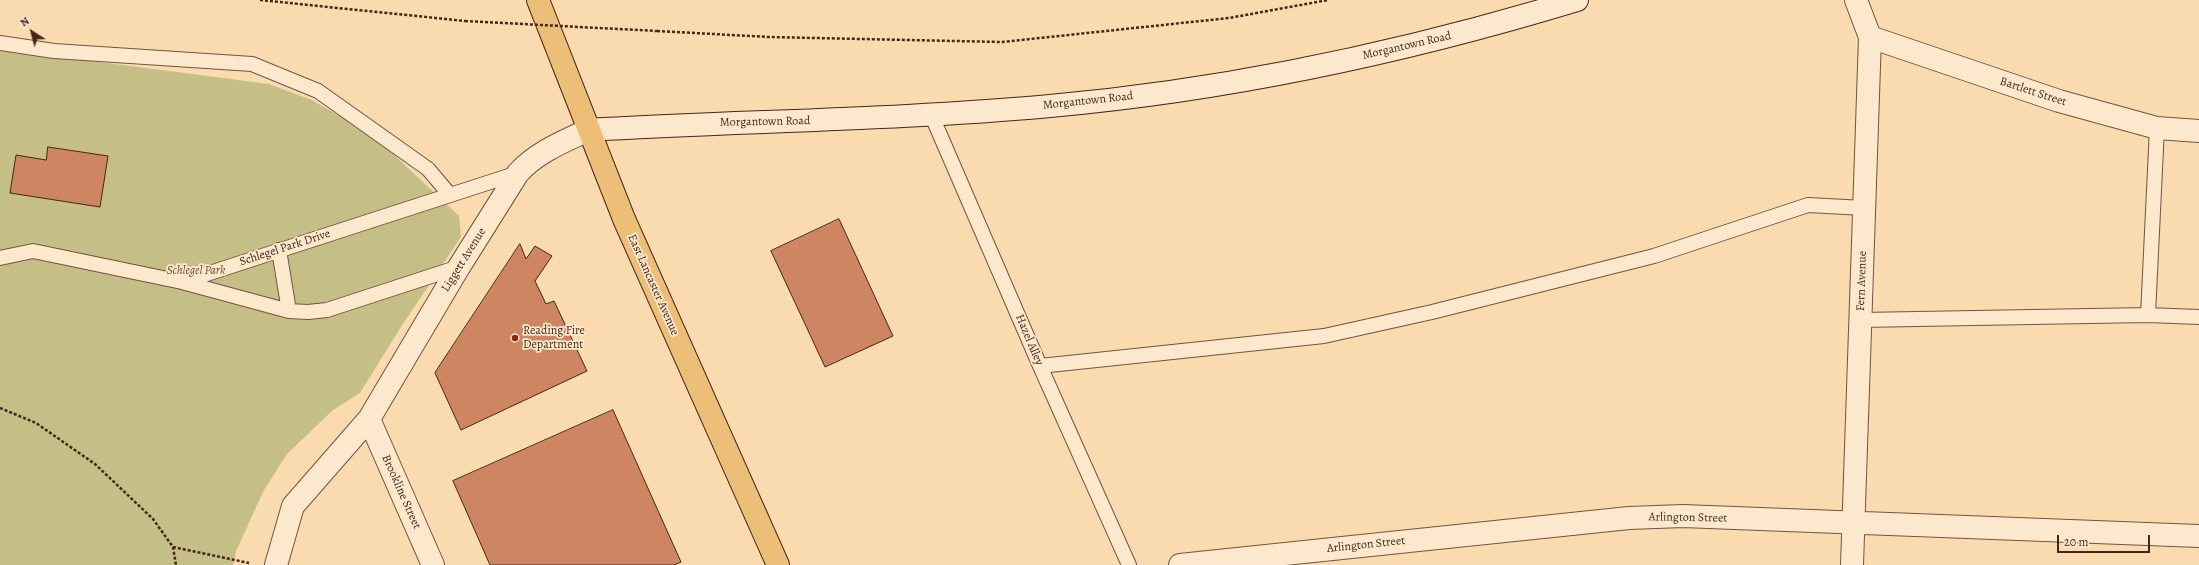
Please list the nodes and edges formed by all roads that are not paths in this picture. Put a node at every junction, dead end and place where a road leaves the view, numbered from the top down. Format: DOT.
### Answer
graph roads {
  1 [pos="538,0"];
  2 [pos="1577,0"];
  3 [pos="1856,0"];
  4 [pos="1870,37"];
  5 [pos="0,44"];
  6 [pos="931,114"];
  7 [pos="2157,128"];
  8 [pos="588,130"];
  9 [pos="2199,131"];
  10 [pos="518,173"];
  11 [pos="450,195"];
  12 [pos="1864,208"];
  13 [pos="279,250"];
  14 [pos="0,258"];
  15 [pos="459,266"];
  16 [pos="182,282"];
  17 [pos="289,311"];
  18 [pos="2148,315"];
  19 [pos="2199,317"];
  20 [pos="1860,320"];
  21 [pos="1040,366"];
  22 [pos="369,419"];
  23 [pos="1854,523"];
  24 [pos="2199,536"];
  25 [pos="276,565"];
  26 [pos="433,565"];
  27 [pos="778,565"];
  28 [pos="1129,565"];
  29 [pos="1180,565"];
  30 [pos="1852,565"];
  1 -- 8 [label="main road, East Lancaster Avenue"];
  2 -- 6 [label="street, Morgantown Road"];
  3 -- 4 [label="street, Fern Avenue"];
  4 -- 7 [label="street, Bartlett Street"];
  4 -- 12 [label="street, Fern Avenue"];
  5 -- 11 [label="lane"];
  6 -- 8 [label="street, Morgantown Road"];
  6 -- 21 [label="lane, Hazel Alley"];
  7 -- 9 [label="street, Bartlett Street"];
  7 -- 18 [label="lane"];
  8 -- 10 [label="street, Liggett Avenue"];
  8 -- 27 [label="main road, East Lancaster Avenue"];
  10 -- 11 [label="lane, Schlegel Park Drive"];
  10 -- 15 [label="street, Liggett Avenue"];
  11 -- 13 [label="lane, Schlegel Park Drive"];
  12 -- 20 [label="street, Fern Avenue"];
  12 -- 21 [label="lane"];
  13 -- 16 [label="lane, Schlegel Park Drive"];
  13 -- 17 [label="lane"];
  14 -- 16 [label="lane"];
  15 -- 17 [label="lane"];
  15 -- 22 [label="street, Liggett Avenue"];
  16 -- 17 [label="lane"];
  18 -- 19 [label="lane"];
  18 -- 20 [label="lane"];
  20 -- 23 [label="street, Fern Avenue"];
  21 -- 28 [label="lane, Hazel Alley"];
  22 -- 25 [label="street, Liggett Avenue"];
  22 -- 26 [label="street, Brookline Street"];
  23 -- 24 [label="street, Arlington Street"];
  23 -- 29 [label="street, Arlington Street"];
  23 -- 30 [label="street, Fern Avenue"];
}
